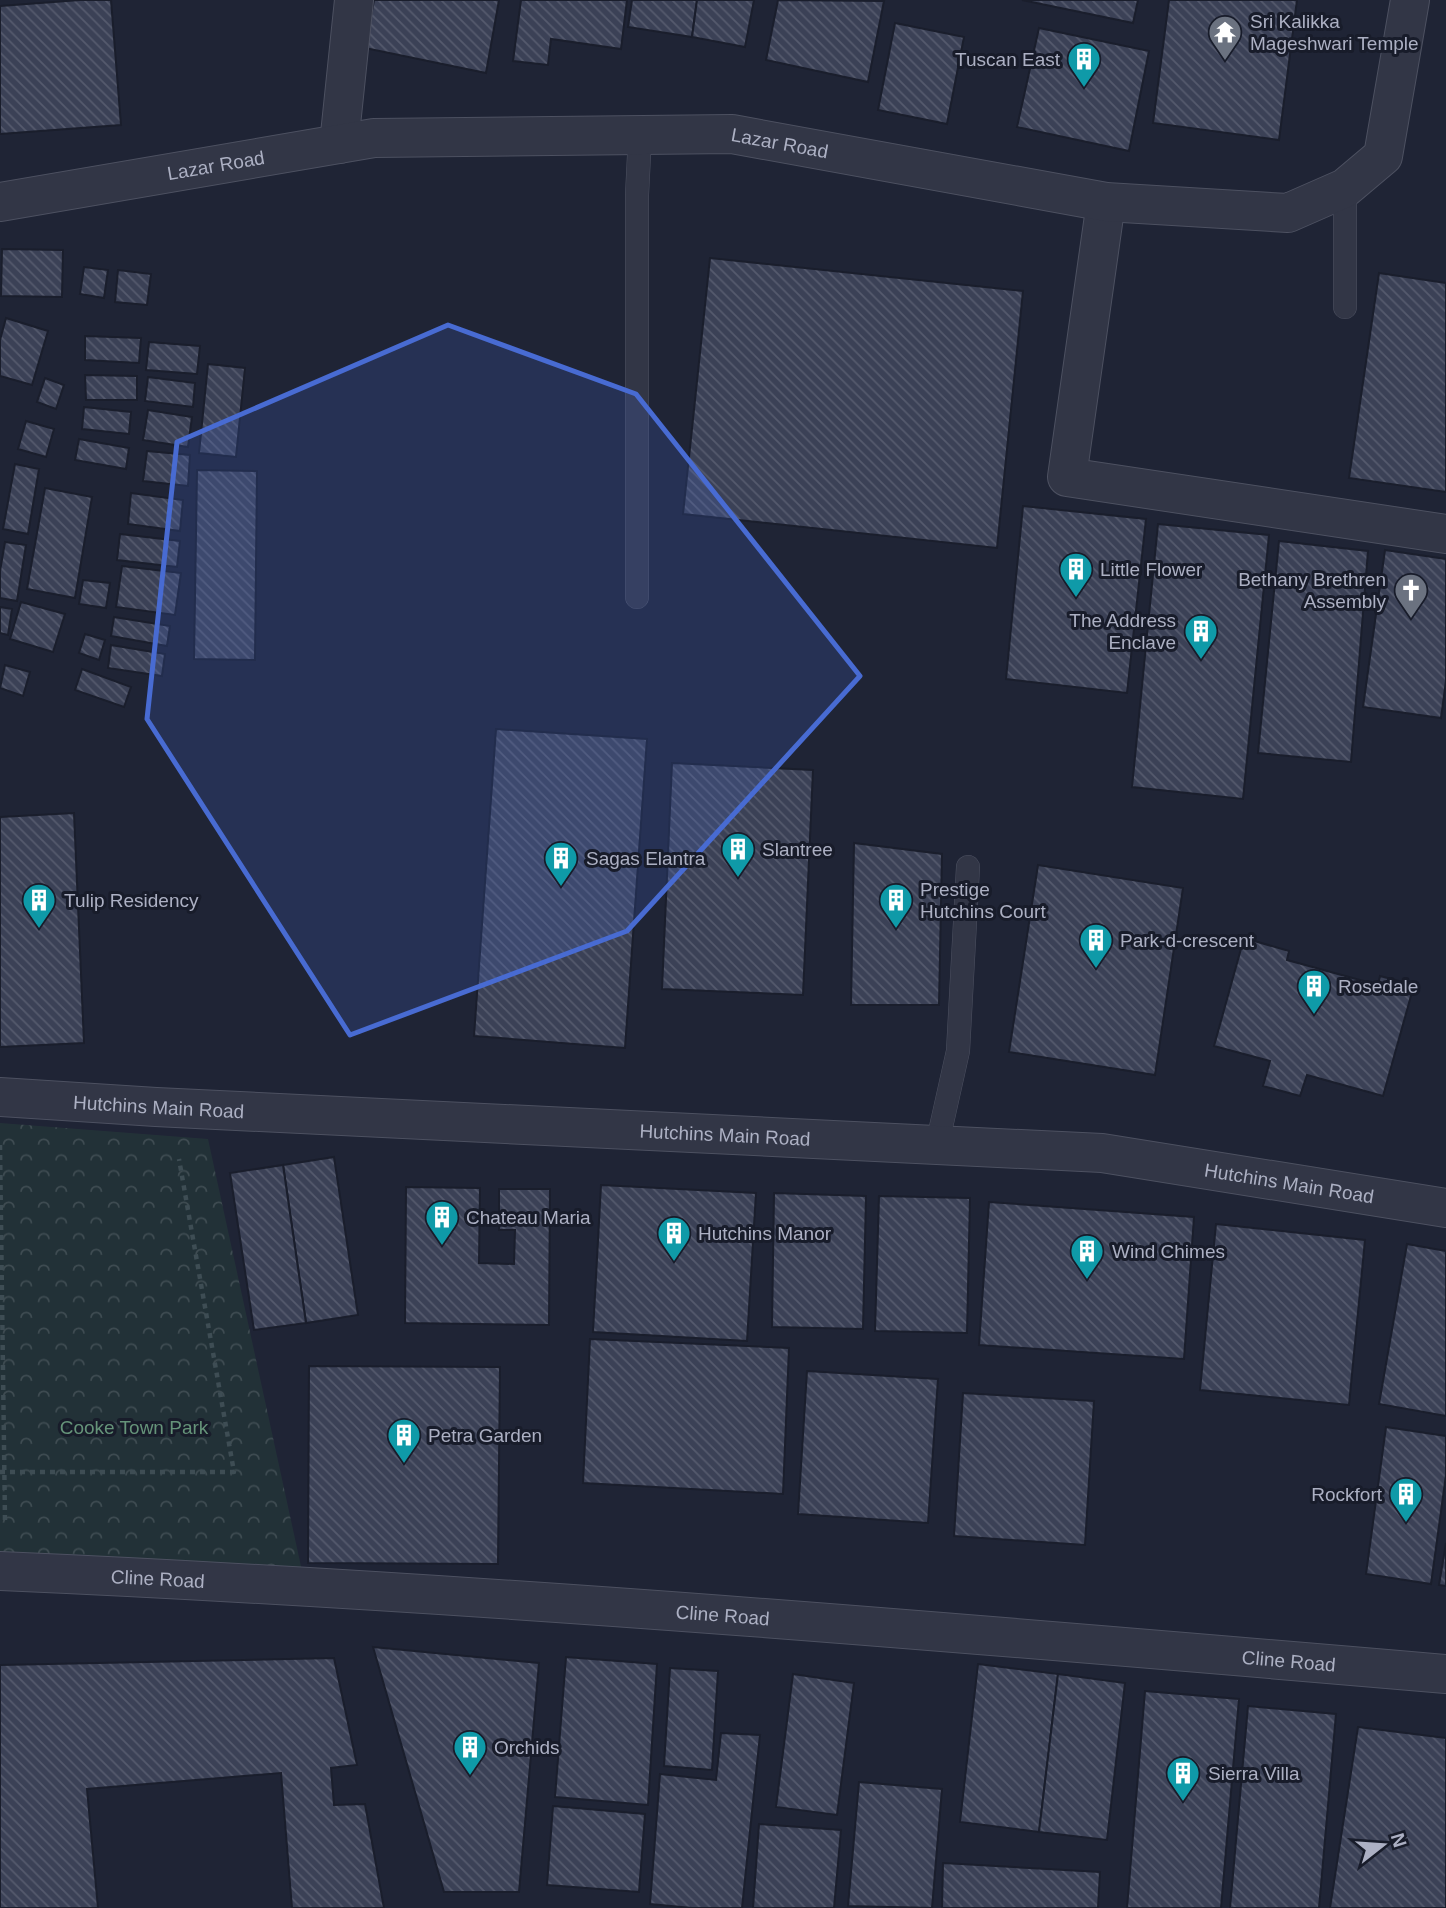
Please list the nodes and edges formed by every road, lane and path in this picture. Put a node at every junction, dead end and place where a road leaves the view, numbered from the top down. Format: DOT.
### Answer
graph roads {
  1 [pos="355,0"];
  2 [pos="1410,0"];
  3 [pos="640,135"];
  4 [pos="339,144"];
  5 [pos="1345,188"];
  6 [pos="0,202"];
  7 [pos="1106,202"];
  8 [pos="1345,307"];
  9 [pos="1446,534"];
  10 [pos="637,597"];
  11 [pos="968,867"];
  12 [pos="0,1097"];
  13 [pos="937,1145"];
  14 [pos="1,1151"];
  15 [pos="178,1154"];
  16 [pos="1446,1208"];
  17 [pos="2,1472"];
  18 [pos="2,1571"];
  19 [pos="1446,1674"];
  1 -- 4 [label="street"];
  2 -- 5 [label="street, Lazar Road"];
  3 -- 4 [label="street, Lazar Road"];
  3 -- 7 [label="street, Lazar Road"];
  3 -- 10 [label="lane"];
  4 -- 6 [label="street, Lazar Road"];
  5 -- 7 [label="street, Lazar Road"];
  5 -- 8 [label="lane"];
  7 -- 9 [label="street"];
  11 -- 13 [label="lane"];
  12 -- 13 [label="street, Hutchins Main Road"];
  13 -- 16 [label="street, Hutchins Main Road"];
  14 -- 17 [label="path"];
  15 -- 17 [label="path"];
  17 -- 18 [label="path"];
  18 -- 19 [label="street, Cline Road"];
}
